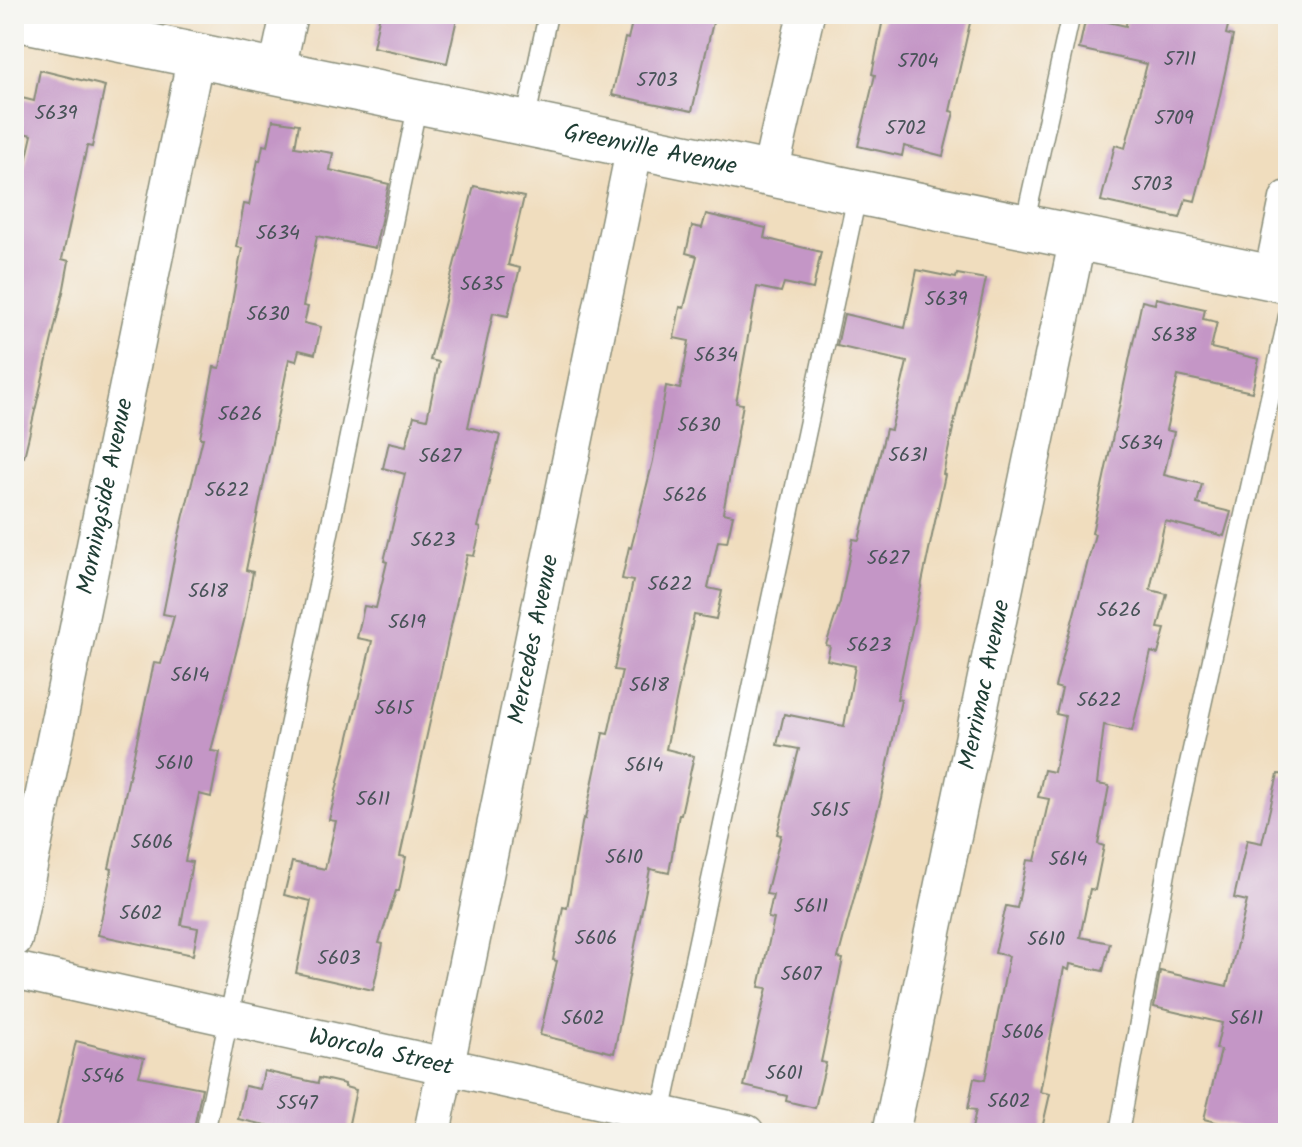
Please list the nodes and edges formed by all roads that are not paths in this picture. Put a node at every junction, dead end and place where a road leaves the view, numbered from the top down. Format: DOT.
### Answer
graph roads {
  1 [pos="289,14"];
  2 [pos="548,14"];
  3 [pos="806,14"];
  4 [pos="1071,14"];
  5 [pos="17,17"];
  6 [pos="196,55"];
  7 [pos="277,70"];
  8 [pos="418,100"];
  9 [pos="525,123"];
  10 [pos="635,146"];
  11 [pos="770,173"];
  12 [pos="858,191"];
  13 [pos="1288,199"];
  14 [pos="1024,226"];
  15 [pos="1078,237"];
  16 [pos="1283,291"];
  17 [pos="14,939"];
  18 [pos="14,970"];
  19 [pos="230,1016"];
  20 [pos="446,1066"];
  21 [pos="659,1124"];
  22 [pos="205,1133"];
  23 [pos="432,1133"];
  24 [pos="746,1133"];
  25 [pos="891,1133"];
  26 [pos="1119,1133"];
  1 -- 7 [label="street"];
  2 -- 9 [label="lane"];
  3 -- 11 [label="street"];
  4 -- 14 [label="lane"];
  5 -- 6 [label="main road, Greenville Avenue"];
  6 -- 7 [label="main road, Greenville Avenue"];
  6 -- 17 [label="street, Morningside Avenue"];
  7 -- 8 [label="main road, Greenville Avenue"];
  8 -- 9 [label="main road, Greenville Avenue"];
  8 -- 19 [label="lane"];
  9 -- 10 [label="main road, Greenville Avenue"];
  10 -- 11 [label="main road, Greenville Avenue"];
  10 -- 20 [label="street, Mercedes Avenue"];
  11 -- 12 [label="main road, Greenville Avenue"];
  12 -- 14 [label="main road, Greenville Avenue"];
  12 -- 21 [label="lane"];
  13 -- 16 [label="street"];
  14 -- 15 [label="main road, Greenville Avenue"];
  15 -- 16 [label="main road, Greenville Avenue"];
  15 -- 25 [label="street, Merrimac Avenue"];
  16 -- 26 [label="lane"];
  18 -- 19 [label="street, Worcola Street"];
  19 -- 20 [label="street, Worcola Street"];
  19 -- 22 [label="lane"];
  20 -- 21 [label="street, Worcola Street"];
  20 -- 23 [label="street, Mercedes Avenue"];
  21 -- 24 [label="street, Worcola Street"];
}
